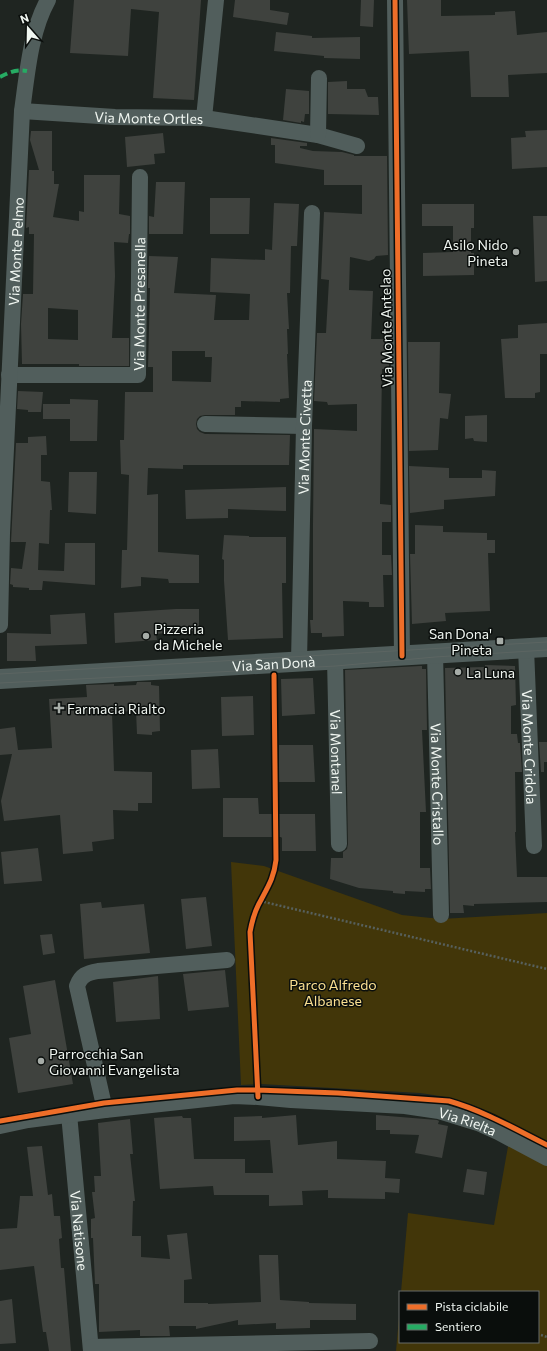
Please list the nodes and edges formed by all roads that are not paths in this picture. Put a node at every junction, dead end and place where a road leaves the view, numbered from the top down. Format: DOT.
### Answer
graph roads {
  1 [pos="48,0"];
  2 [pos="216,0"];
  3 [pos="395,0"];
  4 [pos="319,78"];
  5 [pos="22,111"];
  6 [pos="204,118"];
  7 [pos="318,135"];
  8 [pos="357,146"];
  9 [pos="140,177"];
  10 [pos="312,213"];
  11 [pos="9,375"];
  12 [pos="205,424"];
  13 [pos="304,426"];
  14 [pos="0,625"];
  15 [pos="547,647"];
  16 [pos="526,648"];
  17 [pos="435,653"];
  18 [pos="402,656"];
  19 [pos="335,659"];
  20 [pos="299,661"];
  21 [pos="0,679"];
  22 [pos="338,844"];
  23 [pos="534,846"];
  24 [pos="441,915"];
  25 [pos="227,960"];
  26 [pos="105,1110"];
  27 [pos="69,1114"];
  28 [pos="0,1126"];
  29 [pos="547,1158"];
  30 [pos="370,1341"];
  31 [pos="336,1346"];
  32 [pos="237,1347"];
  33 [pos="91,1349"];
  1 -- 5 [label="street, Via Monte Pelmo"];
  2 -- 6 [label="street, Via Monte Ortles"];
  3 -- 18 [label="street, Via Monte Antelao"];
  4 -- 7 [label="street"];
  5 -- 6 [label="street, Via Monte Ortles"];
  5 -- 11 [label="street, Via Monte Pelmo"];
  6 -- 7 [label="street"];
  7 -- 8 [label="street"];
  9 -- 11 [label="street, Via Monte Presanella"];
  10 -- 13 [label="street, Via Monte Civetta"];
  11 -- 14 [label="street, Via Monte Pelmo"];
  12 -- 13 [label="street"];
  13 -- 20 [label="street, Via Monte Civetta"];
  15 -- 16 [label="street, Via San Donà"];
  16 -- 17 [label="street, Via San Donà"];
  16 -- 23 [label="street, Via Monte Cridola"];
  17 -- 18 [label="street, Via San Donà"];
  17 -- 24 [label="street, Via Monte Cristallo"];
  18 -- 19 [label="street, Via San Donà"];
  19 -- 20 [label="street, Via San Donà"];
  19 -- 22 [label="street, Via Montanel"];
  20 -- 21 [label="street, Via San Donà"];
  25 -- 26 [label="street"];
  26 -- 27 [label="street, Via Rielta"];
  26 -- 29 [label="street, Via Rielta"];
  27 -- 28 [label="street, Via Rielta"];
  27 -- 33 [label="street, Via Natisone"];
  30 -- 31 [label="street, Via Natisone"];
  31 -- 32 [label="street, Via Natisone"];
  32 -- 33 [label="street, Via Natisone"];
}
